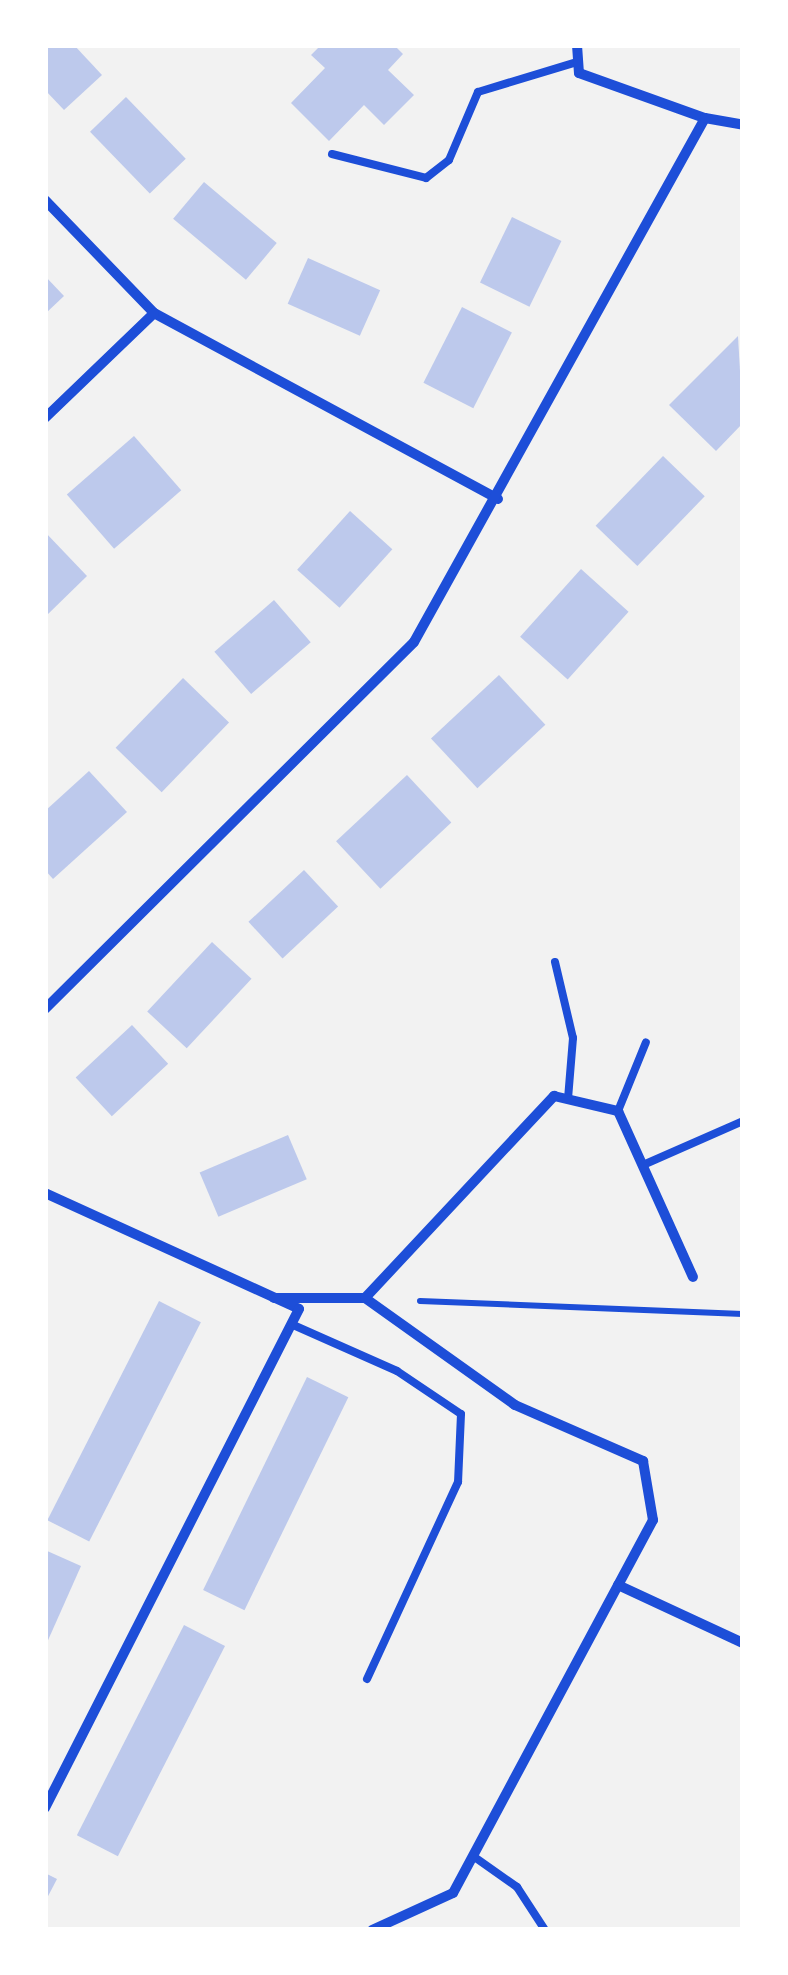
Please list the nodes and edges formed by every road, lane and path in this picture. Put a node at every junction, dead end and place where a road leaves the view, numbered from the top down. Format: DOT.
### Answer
graph roads {
  1 [pos="577,45"];
  2 [pos="577,62"];
  3 [pos="705,118"];
  4 [pos="743,125"];
  5 [pos="332,154"];
  6 [pos="45,200"];
  7 [pos="154,313"];
  8 [pos="45,418"];
  9 [pos="498,499"];
  10 [pos="555,962"];
  11 [pos="45,1009"];
  12 [pos="646,1042"];
  13 [pos="568,1100"];
  14 [pos="618,1111"];
  15 [pos="743,1121"];
  16 [pos="643,1165"];
  17 [pos="45,1193"];
  18 [pos="693,1277"];
  19 [pos="274,1298"];
  20 [pos="364,1298"];
  21 [pos="743,1314"];
  22 [pos="290,1324"];
  23 [pos="618,1585"];
  24 [pos="743,1643"];
  25 [pos="367,1678"];
  26 [pos="45,1808"];
  27 [pos="473,1856"];
  28 [pos="372,1930"];
  29 [pos="545,1930"];
  1 -- 2 [label="street"];
  2 -- 3 [label="street"];
  2 -- 5 [label="lane"];
  3 -- 4 [label="street"];
  3 -- 9 [label="street"];
  6 -- 7 [label="street"];
  7 -- 8 [label="street"];
  7 -- 9 [label="street"];
  9 -- 11 [label="street"];
  10 -- 13 [label="lane"];
  12 -- 14 [label="lane"];
  13 -- 14 [label="street"];
  13 -- 20 [label="street"];
  14 -- 16 [label="street"];
  15 -- 16 [label="lane"];
  16 -- 18 [label="street"];
  17 -- 19 [label="street"];
  19 -- 20 [label="street"];
  19 -- 22 [label="street"];
  20 -- 21 [label="path"];
  20 -- 23 [label="street"];
  22 -- 25 [label="lane"];
  22 -- 26 [label="street"];
  23 -- 24 [label="street"];
  23 -- 27 [label="street"];
  27 -- 28 [label="street"];
  27 -- 29 [label="lane"];
}
